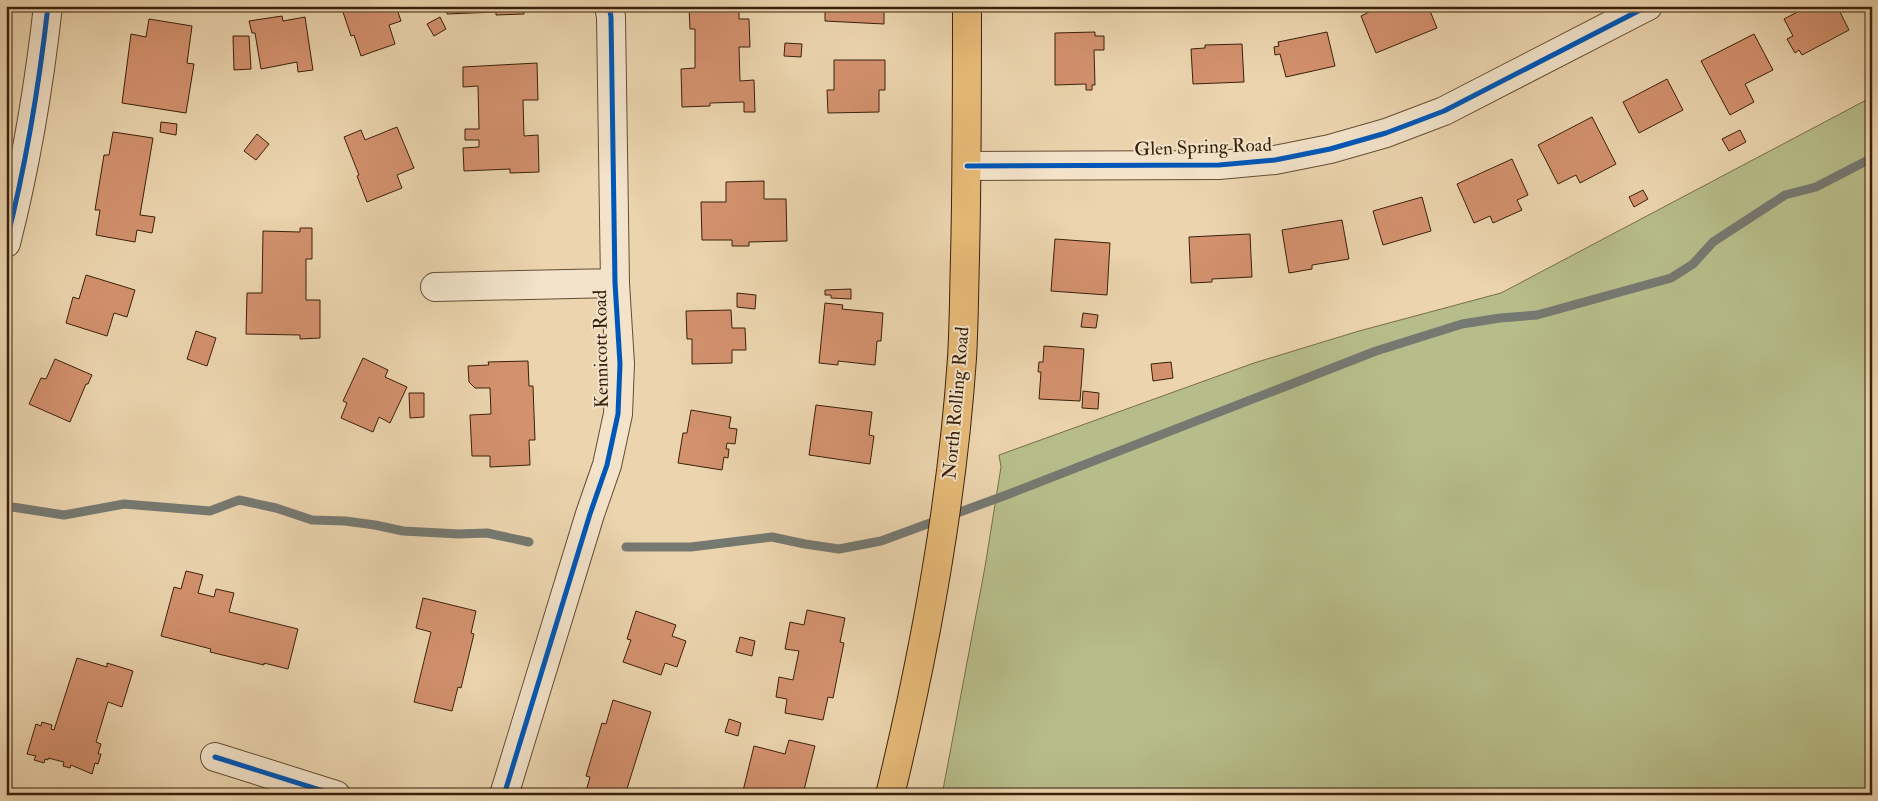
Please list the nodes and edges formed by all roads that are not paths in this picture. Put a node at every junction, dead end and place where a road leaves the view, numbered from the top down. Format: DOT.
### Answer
graph roads {
  1 [pos="48,6"];
  2 [pos="609,6"];
  3 [pos="967,6"];
  4 [pos="1647,7"];
  5 [pos="967,166"];
  6 [pos="12,199"];
  7 [pos="6,243"];
  8 [pos="615,282"];
  9 [pos="435,287"];
  10 [pos="215,757"];
  11 [pos="336,795"];
  12 [pos="504,795"];
  13 [pos="890,795"];
  1 -- 6 [label="street"];
  2 -- 8 [label="street, Kennicott Road"];
  3 -- 5 [label="main road, North Rolling Road"];
  4 -- 5 [label="street, Glen Spring Road"];
  5 -- 13 [label="main road, North Rolling Road"];
  6 -- 7 [label="street"];
  8 -- 9 [label="street"];
  8 -- 12 [label="street, Kennicott Road"];
  10 -- 11 [label="street"];
}
